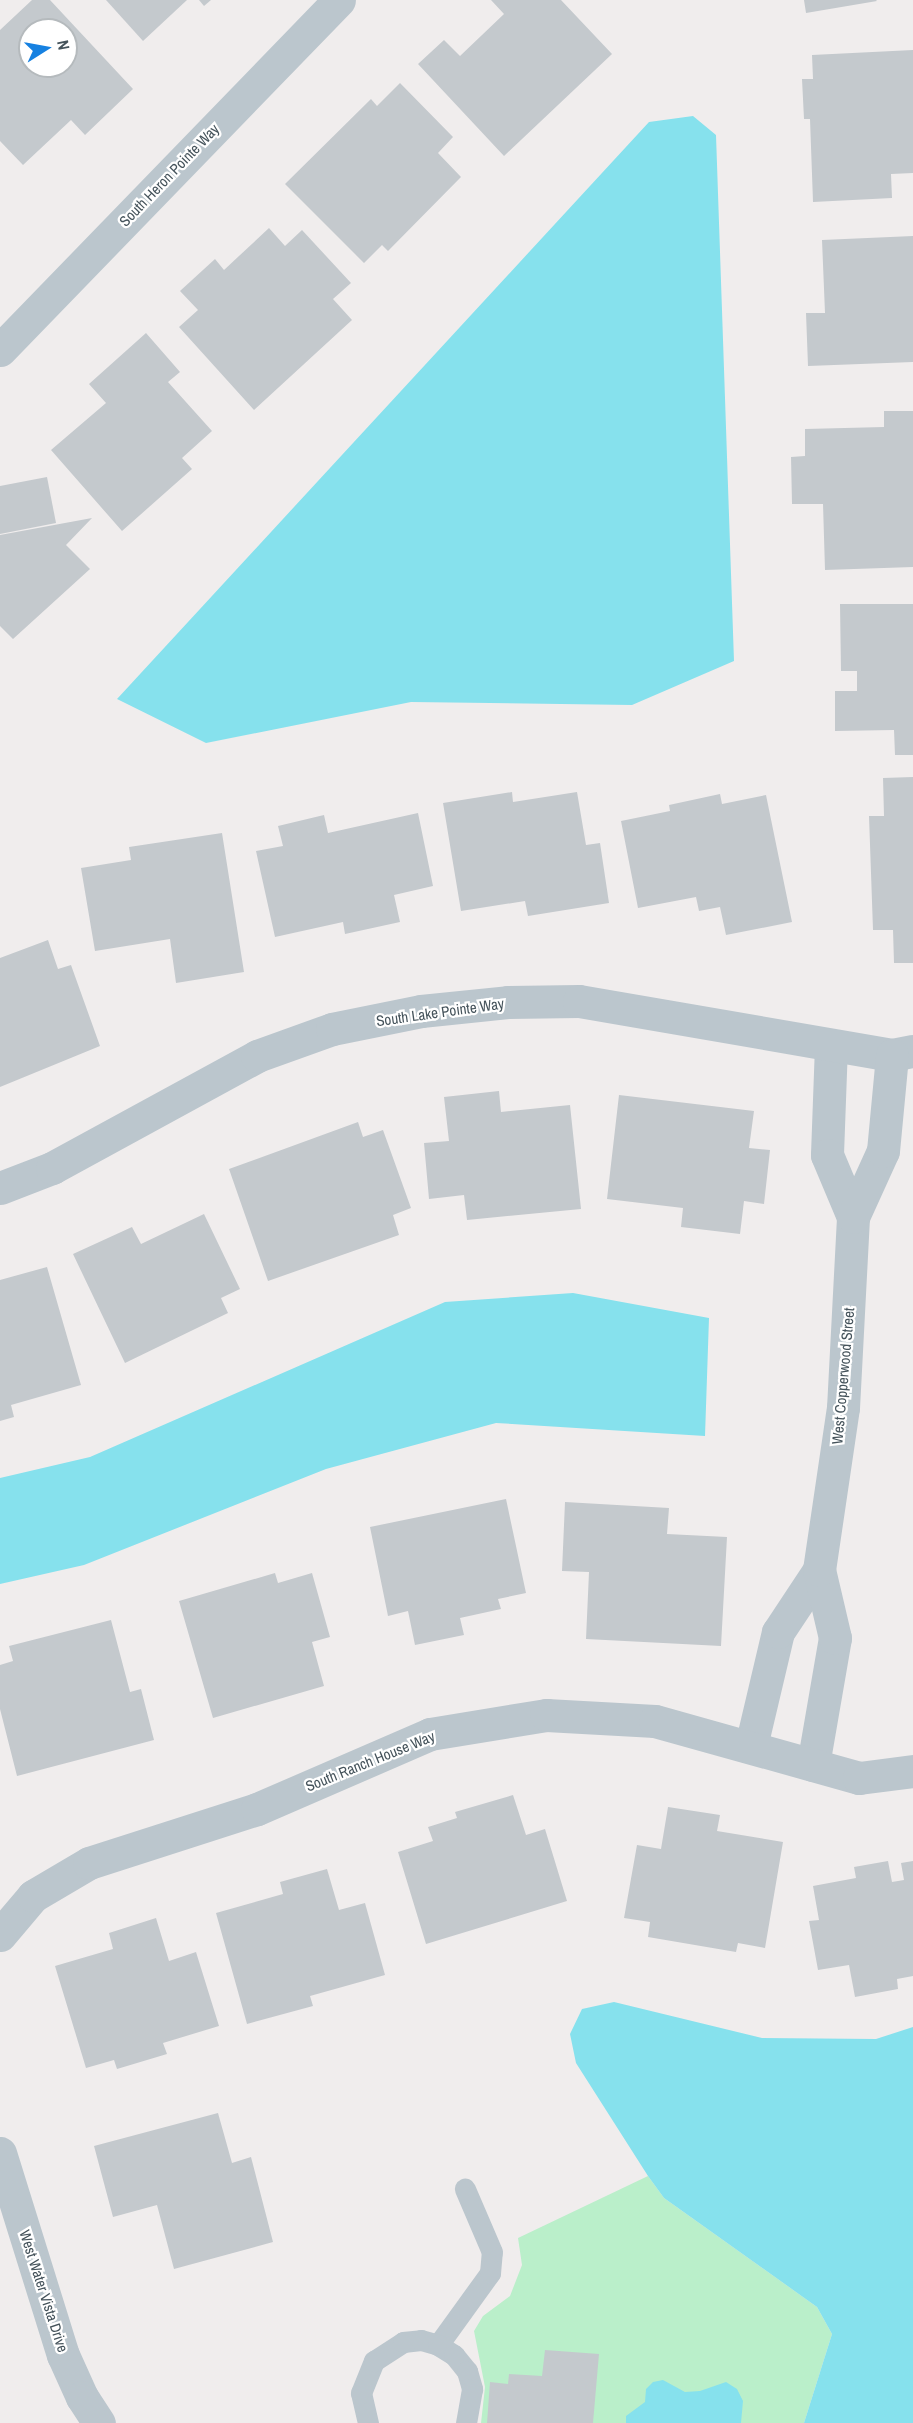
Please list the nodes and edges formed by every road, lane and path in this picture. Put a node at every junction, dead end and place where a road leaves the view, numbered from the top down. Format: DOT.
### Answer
graph roads {
  1 [pos="339,0"];
  2 [pos="0,351"];
  3 [pos="831,1045"];
  4 [pos="903,1053"];
  5 [pos="0,1188"];
  6 [pos="853,1217"];
  7 [pos="819,1570"];
  8 [pos="751,1746"];
  9 [pos="813,1765"];
  10 [pos="913,1771"];
  11 [pos="0,1935"];
  12 [pos="0,2153"];
  13 [pos="465,2189"];
  14 [pos="438,2345"];
  15 [pos="99,2423"];
  16 [pos="368,2423"];
  17 [pos="466,2423"];
  1 -- 2 [label="street, South Heron Pointe Way"];
  3 -- 4 [label="street, South Lake Pointe Way"];
  3 -- 5 [label="street, South Lake Pointe Way"];
  3 -- 6 [label="street, West Copperwood Street"];
  4 -- 6 [label="street, West Copperwood Street"];
  6 -- 7 [label="street, West Copperwood Street"];
  7 -- 8 [label="street, West Copperwood Street"];
  7 -- 9 [label="street, West Copperwood Street"];
  8 -- 9 [label="street, South Ranch House Way"];
  8 -- 11 [label="street, South Ranch House Way"];
  9 -- 10 [label="street, South Ranch House Way"];
  12 -- 15 [label="street, West Water Vista Drive"];
  13 -- 14 [label="lane"];
  14 -- 16 [label="lane"];
  14 -- 17 [label="lane"];
}
